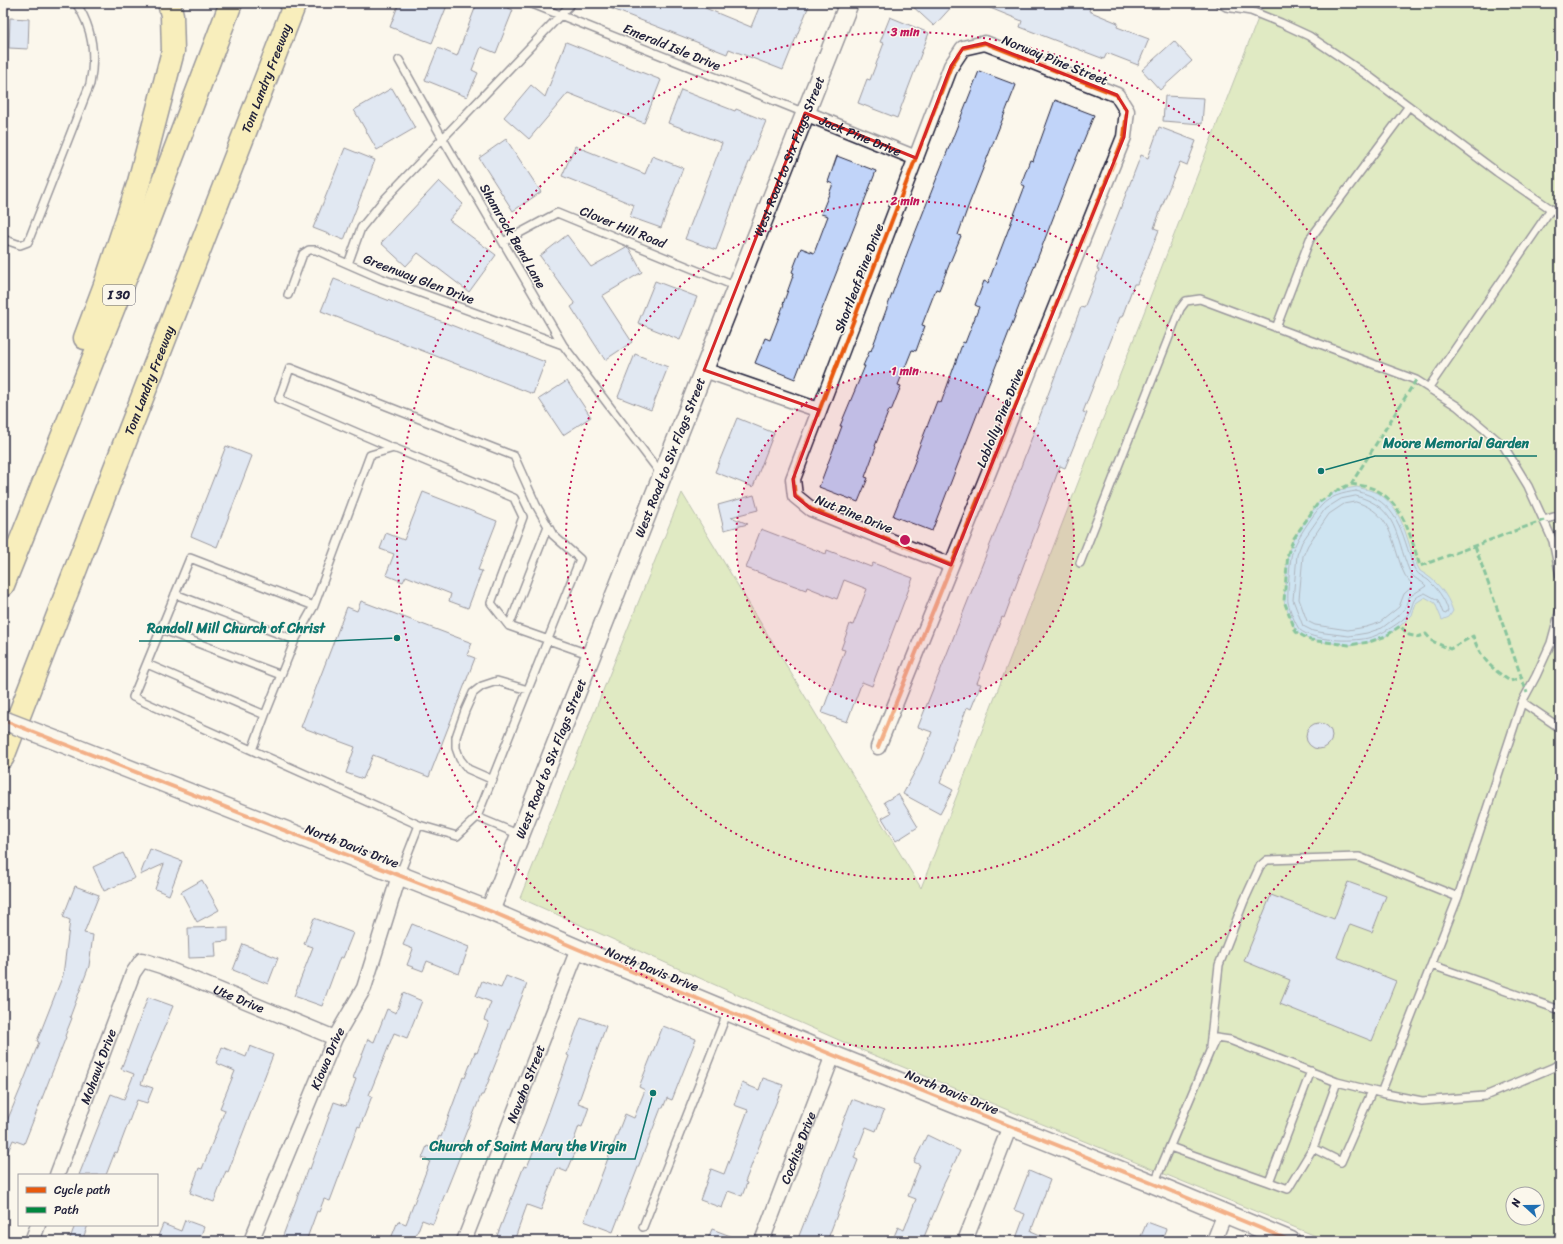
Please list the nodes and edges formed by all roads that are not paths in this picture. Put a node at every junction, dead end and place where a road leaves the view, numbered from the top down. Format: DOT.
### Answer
graph roads {
  1 [pos="76,3"];
  2 [pos="169,3"];
  3 [pos="231,3"];
  4 [pos="295,3"];
  5 [pos="308,3"];
  6 [pos="530,3"];
  7 [pos="572,3"];
  8 [pos="849,3"];
  9 [pos="1220,3"];
  10 [pos="561,15"];
  11 [pos="963,48"];
  12 [pos="399,60"];
  13 [pos="1117,96"];
  14 [pos="1409,106"];
  15 [pos="806,113"];
  16 [pos="248,125"];
  17 [pos="443,138"];
  18 [pos="916,158"];
  19 [pos="1551,209"];
  20 [pos="1560,213"];
  21 [pos="3,239"];
  22 [pos="503,242"];
  23 [pos="348,264"];
  24 [pos="737,287"];
  25 [pos="288,295"];
  26 [pos="1276,328"];
  27 [pos="563,345"];
  28 [pos="704,370"];
  29 [pos="1429,387"];
  30 [pos="819,410"];
  31 [pos="397,450"];
  32 [pos="662,476"];
  33 [pos="795,496"];
  34 [pos="1560,515"];
  35 [pos="1544,520"];
  36 [pos="548,526"];
  37 [pos="1080,563"];
  38 [pos="951,565"];
  39 [pos="1560,576"];
  40 [pos="3,577"];
  41 [pos="3,585"];
  42 [pos="176,594"];
  43 [pos="314,606"];
  44 [pos="1560,610"];
  45 [pos="509,626"];
  46 [pos="161,629"];
  47 [pos="295,640"];
  48 [pos="549,640"];
  49 [pos="591,655"];
  50 [pos="147,664"];
  51 [pos="281,675"];
  52 [pos="528,690"];
  53 [pos="1522,702"];
  54 [pos="265,714"];
  55 [pos="3,720"];
  56 [pos="1560,728"];
  57 [pos="878,747"];
  58 [pos="252,750"];
  59 [pos="3,757"];
  60 [pos="493,780"];
  61 [pos="477,817"];
  62 [pos="419,825"];
  63 [pos="520,835"];
  64 [pos="399,876"];
  65 [pos="1458,898"];
  66 [pos="490,911"];
  67 [pos="578,950"];
  68 [pos="142,960"];
  69 [pos="1432,965"];
  70 [pos="1560,1010"];
  71 [pos="728,1011"];
  72 [pos="335,1038"];
  73 [pos="1210,1051"];
  74 [pos="833,1055"];
  75 [pos="1560,1063"];
  76 [pos="1311,1071"];
  77 [pos="1337,1082"];
  78 [pos="1372,1091"];
  79 [pos="1381,1093"];
  80 [pos="1010,1126"];
  81 [pos="1170,1147"];
  82 [pos="1313,1148"];
  83 [pos="58,1174"];
  84 [pos="1269,1182"];
  85 [pos="1154,1184"];
  86 [pos="1225,1213"];
  87 [pos="38,1226"];
  88 [pos="643,1227"];
  89 [pos="32,1241"];
  90 [pos="251,1241"];
  91 [pos="464,1241"];
  92 [pos="762,1241"];
  93 [pos="965,1241"];
  94 [pos="1214,1241"];
  95 [pos="1292,1241"];
  1 -- 21 [label="lane"];
  2 -- 40 [label="highway"];
  3 -- 41 [label="highway, I 30"];
  4 -- 16 [label="highway, Tom Landry Freeway"];
  5 -- 16 [label="highway"];
  6 -- 10 [label="lane, Emerald Isle Drive"];
  7 -- 10 [label="lane, Greenway Glen Drive"];
  8 -- 15 [label="street, West Road to Six Flags Street"];
  9 -- 14 [label="lane"];
  10 -- 15 [label="lane, Emerald Isle Drive"];
  10 -- 17 [label="lane, Greenway Glen Drive"];
  11 -- 13 [label="street, Norway Pine Street"];
  11 -- 18 [label="street, Shortleaf Pine Drive"];
  12 -- 17 [label="lane, Shamrock Bend Lane"];
  13 -- 38 [label="street, Loblolly Pine Drive"];
  14 -- 19 [label="lane"];
  14 -- 26 [label="lane"];
  15 -- 18 [label="street, Jack Pine Drive"];
  15 -- 24 [label="street, West Road to Six Flags Street"];
  16 -- 59 [label="highway, Tom Landry Freeway"];
  17 -- 22 [label="lane, Shamrock Bend Lane"];
  17 -- 23 [label="lane, Greenway Glen Drive"];
  18 -- 30 [label="street, Shortleaf Pine Drive"];
  19 -- 20 [label="lane"];
  19 -- 29 [label="lane"];
  22 -- 24 [label="lane, Clover Hill Road"];
  22 -- 27 [label="lane, Shamrock Bend Lane"];
  23 -- 25 [label="lane"];
  23 -- 27 [label="lane, Greenway Glen Drive"];
  24 -- 28 [label="street, West Road to Six Flags Street"];
  26 -- 29 [label="lane"];
  26 -- 37 [label="lane"];
  27 -- 32 [label="lane"];
  28 -- 30 [label="street"];
  28 -- 32 [label="street, West Road to Six Flags Street"];
  29 -- 35 [label="lane"];
  30 -- 33 [label="street, Shortleaf Pine Drive"];
  31 -- 36 [label="lane"];
  31 -- 43 [label="lane"];
  31 -- 45 [label="lane"];
  32 -- 49 [label="street, West Road to Six Flags Street"];
  33 -- 38 [label="street, Nut Pine Drive"];
  34 -- 35 [label="lane"];
  35 -- 39 [label="lane"];
  36 -- 45 [label="lane"];
  36 -- 48 [label="lane"];
  38 -- 57 [label="street, Loblolly Pine Drive"];
  42 -- 43 [label="lane"];
  42 -- 46 [label="lane"];
  42 -- 47 [label="lane"];
  43 -- 47 [label="lane"];
  44 -- 53 [label="lane"];
  45 -- 48 [label="lane"];
  46 -- 50 [label="lane"];
  46 -- 51 [label="lane"];
  47 -- 51 [label="lane"];
  48 -- 49 [label="lane"];
  48 -- 52 [label="lane"];
  49 -- 63 [label="street, West Road to Six Flags Street"];
  50 -- 54 [label="lane"];
  50 -- 58 [label="lane"];
  51 -- 54 [label="lane"];
  52 -- 60 [label="lane"];
  52 -- 60 [label="lane"];
  53 -- 56 [label="lane"];
  53 -- 65 [label="lane"];
  54 -- 58 [label="lane"];
  55 -- 64 [label="street, North Davis Drive, bridge"];
  58 -- 62 [label="lane"];
  60 -- 61 [label="lane"];
  61 -- 62 [label="lane"];
  61 -- 63 [label="lane"];
  62 -- 64 [label="lane"];
  63 -- 66 [label="street, West Road to Six Flags Street"];
  64 -- 66 [label="street, North Davis Drive"];
  64 -- 72 [label="street, Kiowa Drive"];
  65 -- 69 [label="lane"];
  65 -- 73 [label="lane"];
  66 -- 67 [label="street, North Davis Drive"];
  67 -- 71 [label="street, North Davis Drive"];
  67 -- 91 [label="street, Navaho Street"];
  68 -- 72 [label="street, Ute Drive"];
  68 -- 83 [label="street, Mohawk Drive"];
  69 -- 70 [label="lane"];
  69 -- 79 [label="lane"];
  71 -- 74 [label="street, North Davis Drive"];
  71 -- 88 [label="lane"];
  72 -- 90 [label="street, Kiowa Drive"];
  73 -- 76 [label="lane"];
  73 -- 81 [label="lane"];
  74 -- 80 [label="street, North Davis Drive"];
  74 -- 92 [label="street, Cochise Drive"];
  75 -- 79 [label="lane"];
  76 -- 77 [label="lane"];
  76 -- 84 [label="lane"];
  77 -- 78 [label="lane"];
  77 -- 82 [label="lane"];
  78 -- 79 [label="lane"];
  78 -- 82 [label="lane"];
  80 -- 85 [label="street, North Davis Drive"];
  80 -- 93 [label="street"];
  81 -- 84 [label="lane"];
  81 -- 85 [label="lane"];
  82 -- 84 [label="lane"];
  85 -- 86 [label="street, North Davis Drive"];
  86 -- 94 [label="street"];
  86 -- 95 [label="street, North Davis Drive"];
  87 -- 89 [label="street"];
}
